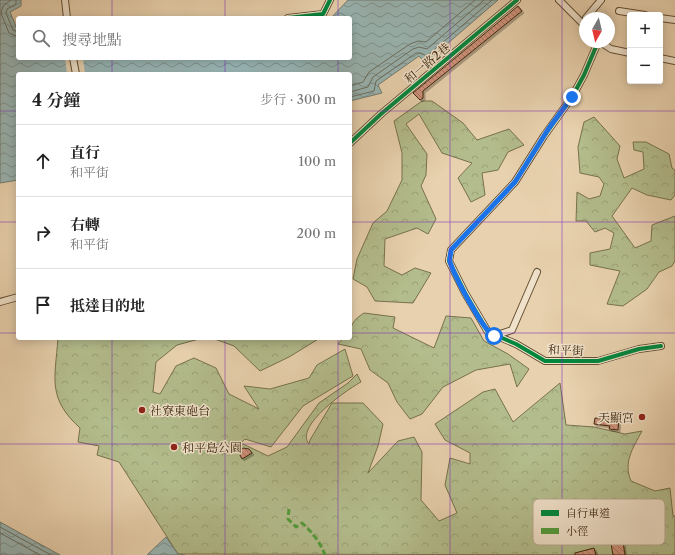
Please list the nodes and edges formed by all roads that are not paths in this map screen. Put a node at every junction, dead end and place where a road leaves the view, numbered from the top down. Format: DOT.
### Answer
graph roads {
  1 [pos="330,0"];
  2 [pos="517,0"];
  3 [pos="559,0"];
  4 [pos="601,0"];
  5 [pos="65,1"];
  6 [pos="619,11"];
  7 [pos="592,12"];
  8 [pos="627,12"];
  9 [pos="67,16"];
  10 [pos="306,16"];
  11 [pos="579,18"];
  12 [pos="663,18"];
  13 [pos="675,20"];
  14 [pos="596,48"];
  15 [pos="609,48"];
  16 [pos="627,52"];
  17 [pos="663,59"];
  18 [pos="73,60"];
  19 [pos="675,61"];
  20 [pos="76,72"];
  21 [pos="352,141"];
  22 [pos="537,272"];
  23 [pos="16,297"];
  24 [pos="0,302"];
  25 [pos="494,336"];
  26 [pos="661,346"];
  1 -- 10 [label="street"];
  2 -- 21 [label="street, 和一路2巷"];
  3 -- 11 [label="street"];
  4 -- 7 [label="street"];
  5 -- 9 [label="street"];
  6 -- 8 [label="street"];
  12 -- 13 [label="street"];
  14 -- 25 [label="street"];
  15 -- 16 [label="street"];
  17 -- 19 [label="street"];
  18 -- 20 [label="street"];
  22 -- 25 [label="street"];
  23 -- 24 [label="street"];
  25 -- 26 [label="street, 和平街"];
}
